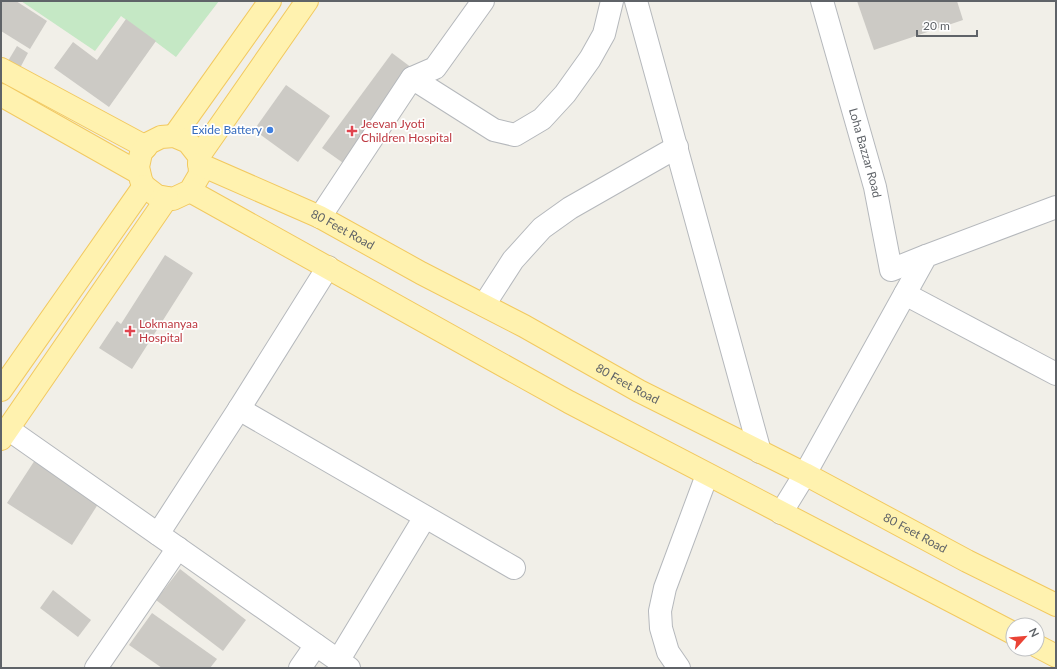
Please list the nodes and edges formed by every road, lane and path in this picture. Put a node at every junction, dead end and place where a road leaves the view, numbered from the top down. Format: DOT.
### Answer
graph roads {
  1 [pos="270,1"];
  2 [pos="307,1"];
  3 [pos="483,1"];
  4 [pos="612,1"];
  5 [pos="636,1"];
  6 [pos="822,1"];
  7 [pos="1,69"];
  8 [pos="412,78"];
  9 [pos="1,95"];
  10 [pos="174,136"];
  11 [pos="146,147"];
  12 [pos="677,147"];
  13 [pos="199,160"];
  14 [pos="141,179"];
  15 [pos="190,191"];
  16 [pos="167,198"];
  17 [pos="1056,207"];
  18 [pos="320,217"];
  19 [pos="926,256"];
  20 [pos="328,267"];
  21 [pos="905,294"];
  22 [pos="484,305"];
  23 [pos="1056,374"];
  24 [pos="1,390"];
  25 [pos="239,409"];
  26 [pos="5,434"];
  27 [pos="760,452"];
  28 [pos="805,474"];
  29 [pos="707,475"];
  30 [pos="781,513"];
  31 [pos="425,517"];
  32 [pos="158,534"];
  33 [pos="178,548"];
  34 [pos="514,568"];
  35 [pos="1056,605"];
  36 [pos="1005,629"];
  37 [pos="316,645"];
  38 [pos="1045,650"];
  39 [pos="1056,656"];
  40 [pos="344,664"];
  41 [pos="96,668"];
  42 [pos="300,668"];
  43 [pos="679,668"];
  1 -- 10 [label="main road"];
  2 -- 13 [label="main road"];
  3 -- 8 [label="street"];
  4 -- 8 [label="street"];
  5 -- 12 [label="street"];
  6 -- 19 [label="street, Loha Bazzar Road"];
  7 -- 11 [label="main road"];
  8 -- 18 [label="street"];
  9 -- 14 [label="main road"];
  10 -- 11 [label="main road"];
  10 -- 13 [label="main road"];
  11 -- 14 [label="main road"];
  12 -- 22 [label="street"];
  12 -- 27 [label="street"];
  13 -- 15 [label="main road"];
  13 -- 18 [label="main road, 80 Feet Road"];
  14 -- 16 [label="main road"];
  14 -- 24 [label="main road"];
  15 -- 16 [label="main road"];
  15 -- 20 [label="main road"];
  16 -- 26 [label="main road"];
  17 -- 19 [label="street"];
  18 -- 22 [label="main road, 80 Feet Road"];
  19 -- 21 [label="street"];
  20 -- 25 [label="street"];
  20 -- 29 [label="main road"];
  21 -- 23 [label="street"];
  21 -- 28 [label="street"];
  22 -- 27 [label="main road, 80 Feet Road"];
  25 -- 31 [label="street"];
  25 -- 32 [label="street"];
  26 -- 32 [label="street"];
  27 -- 28 [label="main road, 80 Feet Road"];
  28 -- 30 [label="street"];
  28 -- 35 [label="main road, 80 Feet Road"];
  29 -- 30 [label="main road"];
  29 -- 43 [label="street"];
  30 -- 36 [label="main road"];
  31 -- 34 [label="street"];
  31 -- 40 [label="street"];
  32 -- 33 [label="street"];
  33 -- 37 [label="street"];
  33 -- 41 [label="street"];
  37 -- 40 [label="street"];
  37 -- 42 [label="street"];
  38 -- 39 [label="main road"];
}
